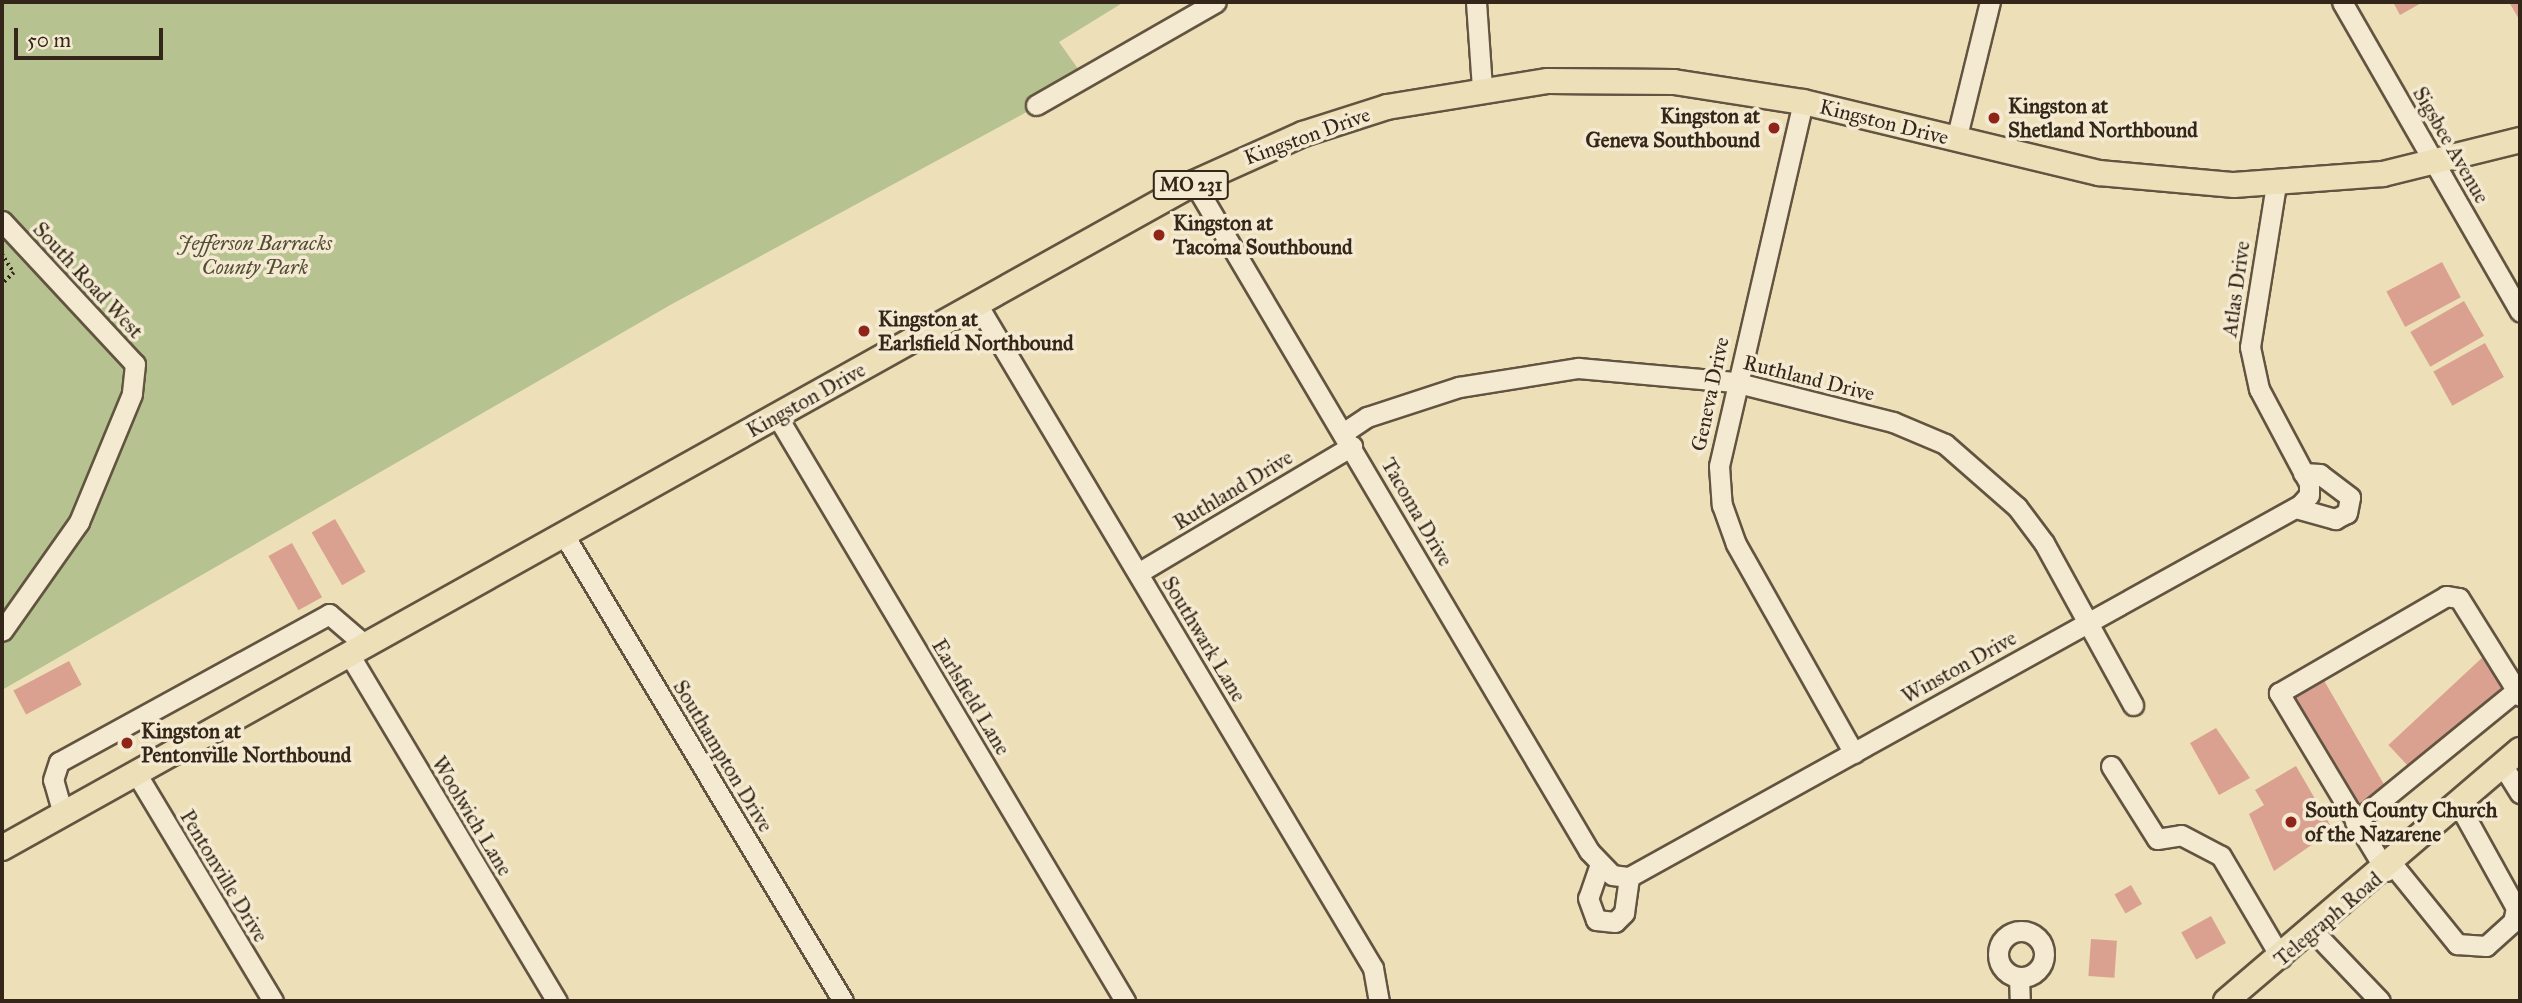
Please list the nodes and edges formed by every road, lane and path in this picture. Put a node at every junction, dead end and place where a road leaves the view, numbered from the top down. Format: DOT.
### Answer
graph roads {
  1 [pos="1216,2"];
  2 [pos="1476,2"];
  3 [pos="1990,2"];
  4 [pos="2342,2"];
  5 [pos="1482,88"];
  6 [pos="1803,102"];
  7 [pos="1036,105"];
  8 [pos="1956,140"];
  9 [pos="2520,140"];
  10 [pos="2436,164"];
  11 [pos="1194,183"];
  12 [pos="2276,184"];
  13 [pos="2,221"];
  14 [pos="2,254"];
  15 [pos="2,284"];
  16 [pos="977,304"];
  17 [pos="2520,311"];
  18 [pos="1734,382"];
  19 [pos="777,416"];
  20 [pos="1348,439"];
  21 [pos="2303,473"];
  22 [pos="2302,502"];
  23 [pos="564,535"];
  24 [pos="1138,573"];
  25 [pos="2087,621"];
  26 [pos="2,631"];
  27 [pos="357,650"];
  28 [pos="2518,693"];
  29 [pos="2133,705"];
  30 [pos="1854,753"];
  31 [pos="2512,758"];
  32 [pos="2111,766"];
  33 [pos="136,773"];
  34 [pos="2520,793"];
  35 [pos="2460,807"];
  36 [pos="63,814"];
  37 [pos="2354,822"];
  38 [pos="2,848"];
  39 [pos="1600,864"];
  40 [pos="2389,868"];
  41 [pos="1629,877"];
  42 [pos="2314,932"];
  43 [pos="2281,958"];
  44 [pos="2019,977"];
  45 [pos="273,1001"];
  46 [pos="557,1001"];
  47 [pos="843,1001"];
  48 [pos="1125,1001"];
  49 [pos="1379,1001"];
  50 [pos="2020,1001"];
  51 [pos="2227,1001"];
  52 [pos="2380,1001"];
  1 -- 7 [label="street"];
  2 -- 5 [label="street"];
  3 -- 8 [label="street"];
  4 -- 10 [label="street, Sigsbee Avenue"];
  5 -- 6 [label="main road, Kingston Drive / MO 231"];
  5 -- 11 [label="main road, Kingston Drive / MO 231"];
  6 -- 8 [label="main road, Kingston Drive / MO 231"];
  6 -- 18 [label="street, Geneva Drive"];
  8 -- 12 [label="main road, Kingston Drive / MO 231"];
  9 -- 10 [label="main road, Kingston Drive / MO 231"];
  10 -- 12 [label="main road, Kingston Drive / MO 231"];
  10 -- 17 [label="street, Sigsbee Avenue"];
  11 -- 16 [label="main road, Kingston Drive / MO 231"];
  11 -- 20 [label="street, Tacoma Drive"];
  12 -- 21 [label="street, Atlas Drive"];
  13 -- 26 [label="street, South Road West"];
  14 -- 15 [label="path"];
  16 -- 19 [label="main road, Kingston Drive / MO 231"];
  16 -- 24 [label="street, Southwark Lane"];
  18 -- 20 [label="street, Ruthland Drive"];
  18 -- 25 [label="street, Ruthland Drive"];
  18 -- 30 [label="street, Geneva Drive"];
  19 -- 23 [label="main road, Kingston Drive / MO 231"];
  19 -- 48 [label="street, Earlsfield Lane"];
  20 -- 24 [label="street, Ruthland Drive"];
  20 -- 39 [label="street, Tacoma Drive"];
  21 -- 22 [label="street, Atlas Drive"];
  21 -- 22 [label="street"];
  22 -- 25 [label="street, Winston Drive"];
  23 -- 27 [label="main road, Kingston Drive / MO 231"];
  23 -- 47 [label="street, Southampton Drive"];
  24 -- 49 [label="street, Southwark Lane"];
  25 -- 29 [label="street, Ruthland Drive"];
  25 -- 30 [label="street, Winston Drive"];
  27 -- 33 [label="main road, Kingston Drive / MO 231"];
  27 -- 36 [label="street, Woolwich Lane"];
  27 -- 46 [label="street, Woolwich Lane"];
  28 -- 37 [label="street"];
  28 -- 37 [label="street"];
  30 -- 41 [label="street, Winston Drive"];
  31 -- 34 [label="street"];
  31 -- 35 [label="main road, Telegraph Road"];
  32 -- 43 [label="street"];
  33 -- 36 [label="main road, Kingston Drive / MO 231"];
  33 -- 45 [label="street, Pentonville Drive"];
  35 -- 40 [label="main road, Telegraph Road"];
  35 -- 40 [label="street"];
  36 -- 38 [label="main road, Kingston Drive / MO 231"];
  37 -- 40 [label="street"];
  39 -- 41 [label="street"];
  39 -- 41 [label="street"];
  40 -- 42 [label="main road, Telegraph Road"];
  42 -- 43 [label="main road, Telegraph Road"];
  42 -- 52 [label="street"];
  43 -- 51 [label="main road, Telegraph Road"];
  44 -- 50 [label="street"];
}
